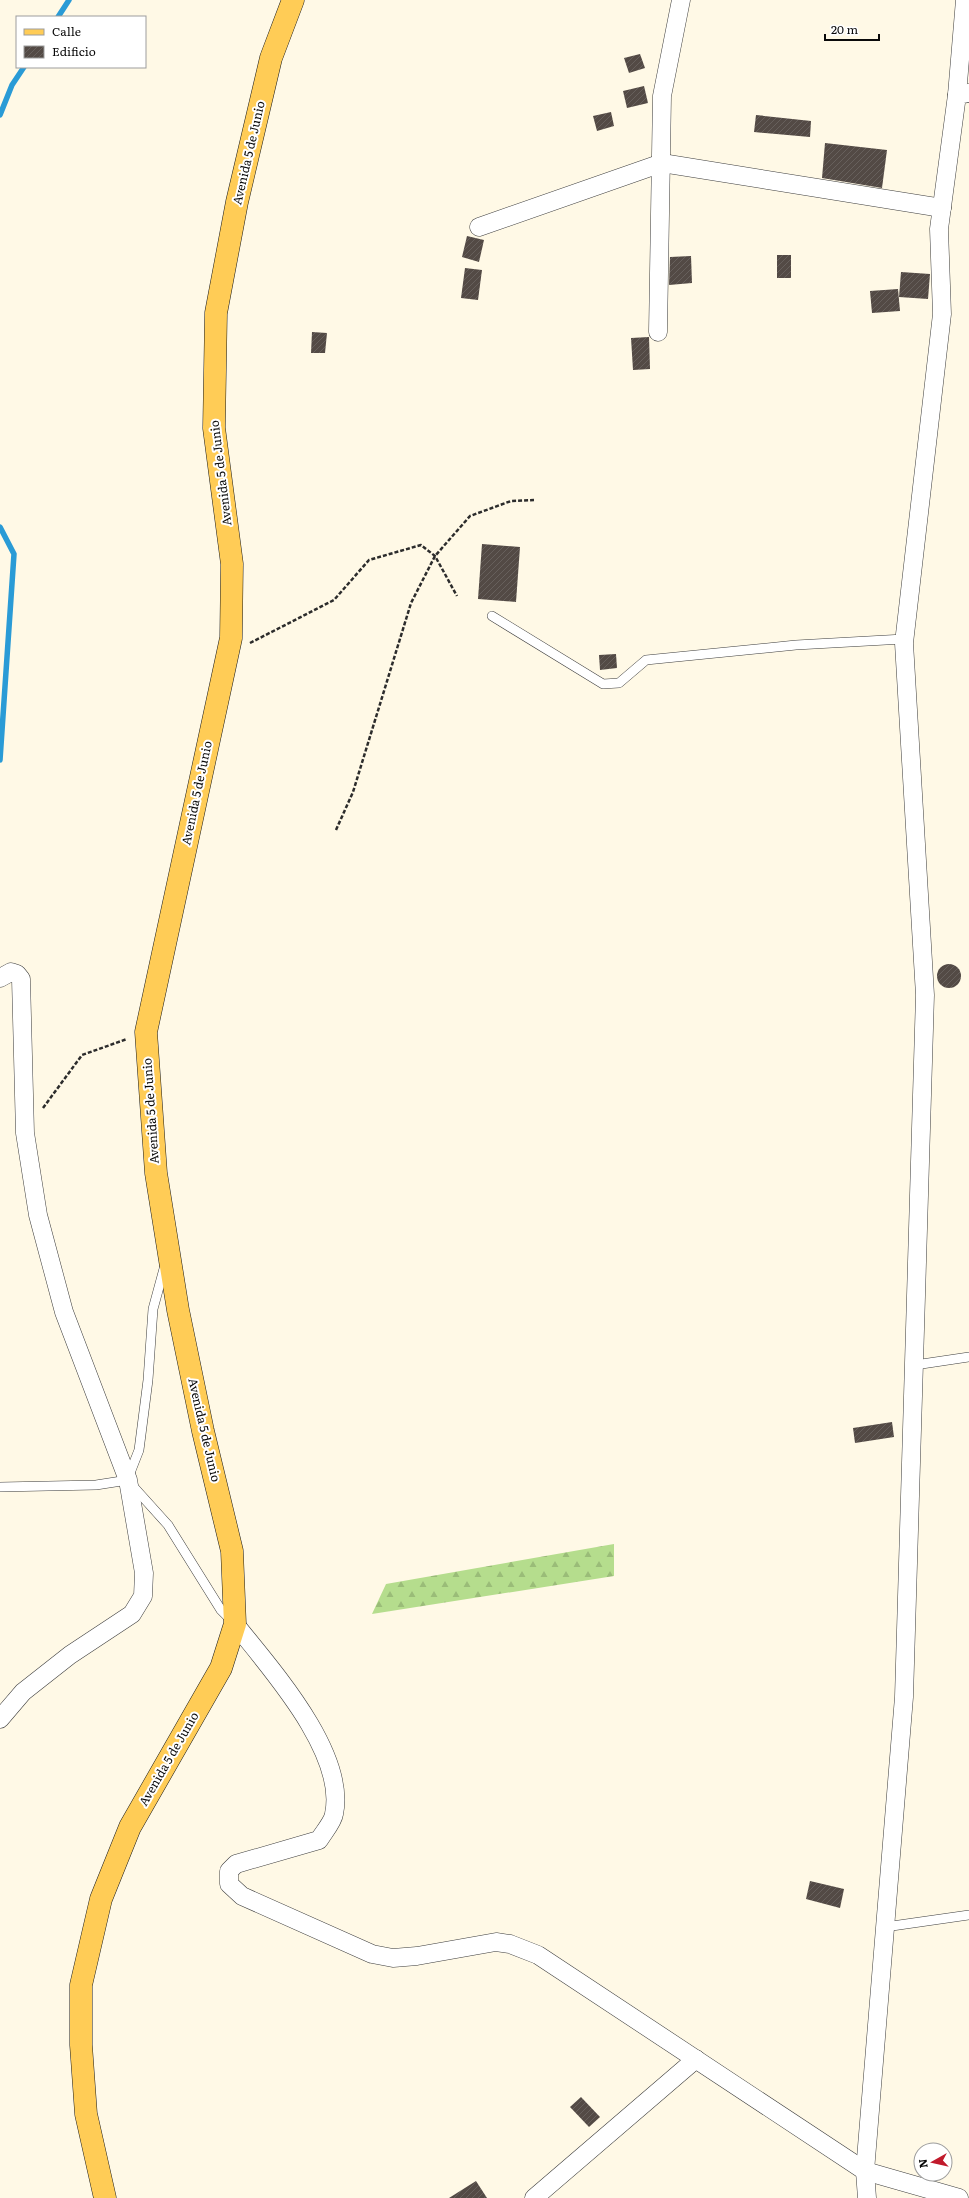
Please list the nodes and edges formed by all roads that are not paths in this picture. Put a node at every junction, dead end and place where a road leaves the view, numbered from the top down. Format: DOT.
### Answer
graph roads {
  1 [pos="293,0"];
  2 [pos="681,0"];
  3 [pos="964,0"];
  4 [pos="963,94"];
  5 [pos="662,163"];
  6 [pos="942,208"];
  7 [pos="479,227"];
  8 [pos="658,332"];
  9 [pos="492,616"];
  10 [pos="904,639"];
  11 [pos="0,978"];
  12 [pos="168,1252"];
  13 [pos="969,1357"];
  14 [pos="915,1365"];
  15 [pos="128,1480"];
  16 [pos="0,1487"];
  17 [pos="235,1624"];
  18 [pos="0,1718"];
  19 [pos="969,1915"];
  20 [pos="885,1927"];
  21 [pos="696,2059"];
  22 [pos="865,2171"];
  23 [pos="105,2198"];
  24 [pos="534,2198"];
  25 [pos="867,2198"];
  26 [pos="959,2198"];
  1 -- 12 [label="main road, Avenida 5 de Junio"];
  2 -- 5 [label="street"];
  3 -- 4 [label="street"];
  4 -- 6 [label="street"];
  5 -- 6 [label="street"];
  5 -- 7 [label="street"];
  5 -- 8 [label="street"];
  6 -- 10 [label="street"];
  9 -- 10 [label="lane"];
  10 -- 14 [label="street"];
  11 -- 15 [label="street"];
  12 -- 15 [label="lane"];
  12 -- 17 [label="main road, Avenida 5 de Junio"];
  13 -- 14 [label="lane"];
  14 -- 20 [label="street"];
  15 -- 16 [label="lane"];
  15 -- 17 [label="lane"];
  15 -- 18 [label="street"];
  17 -- 21 [label="street"];
  17 -- 23 [label="main road, Avenida 5 de Junio"];
  19 -- 20 [label="lane"];
  20 -- 22 [label="street"];
  21 -- 22 [label="street"];
  21 -- 24 [label="street"];
  22 -- 25 [label="street"];
  22 -- 26 [label="street"];
}
